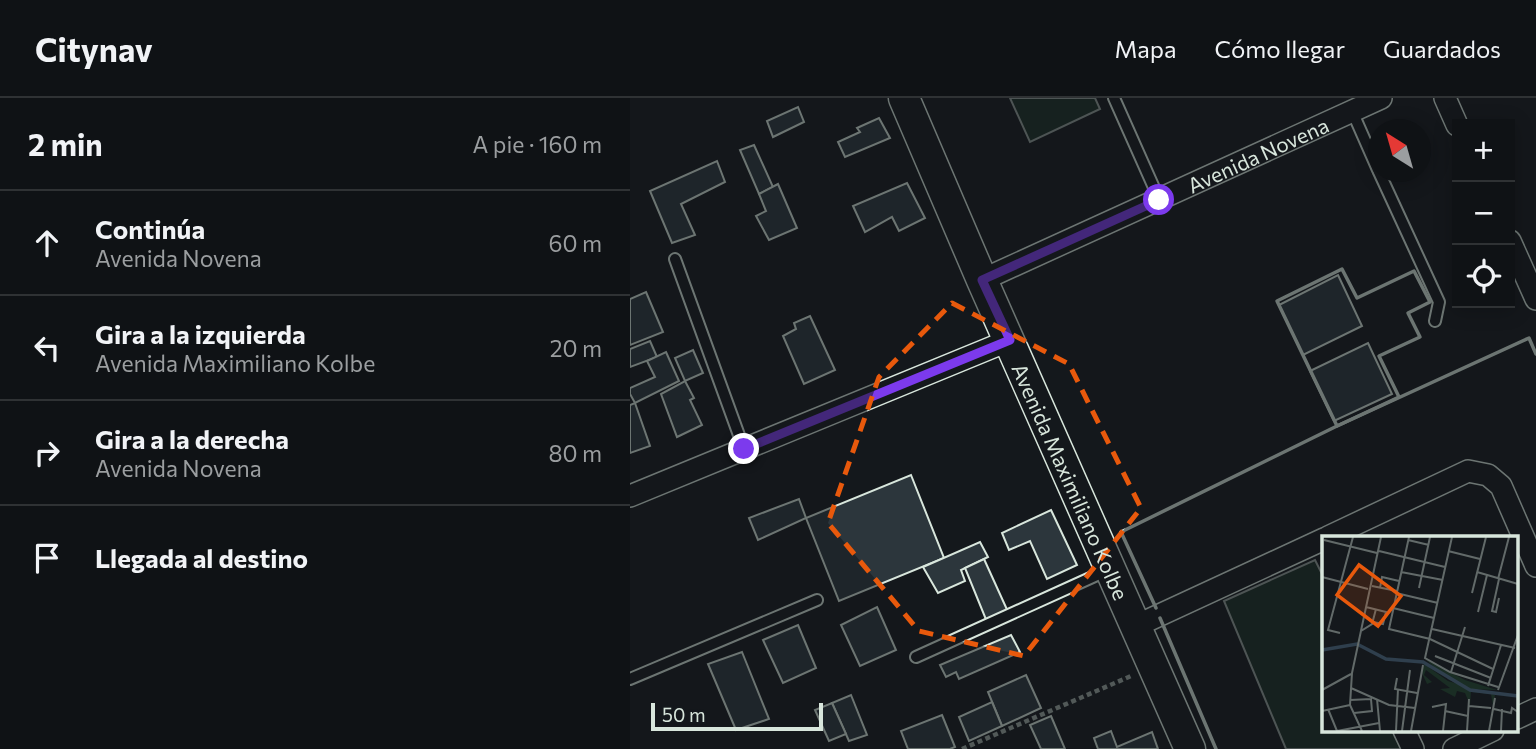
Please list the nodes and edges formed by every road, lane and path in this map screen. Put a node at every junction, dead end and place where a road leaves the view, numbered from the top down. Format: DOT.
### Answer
graph roads {
  1 [pos="905,98"];
  2 [pos="1114,98"];
  3 [pos="1381,98"];
  4 [pos="1449,99"];
  5 [pos="1352,111"];
  6 [pos="1455,119"];
  7 [pos="1368,147"];
  8 [pos="1384,182"];
  9 [pos="1159,200"];
  10 [pos="1512,245"];
  11 [pos="675,259"];
  12 [pos="982,280"];
  13 [pos="1536,299"];
  14 [pos="1435,321"];
  15 [pos="1010,340"];
  16 [pos="744,449"];
  17 [pos="630,496"];
  18 [pos="1336,536"];
  19 [pos="1322,543"];
  20 [pos="1536,566"];
  21 [pos="1110,569"];
  22 [pos="817,600"];
  23 [pos="1136,626"];
  24 [pos="916,657"];
  25 [pos="1153,666"];
  26 [pos="630,679"];
  27 [pos="1536,709"];
  28 [pos="1518,718"];
  29 [pos="1405,732"];
  30 [pos="1489,732"];
  31 [pos="962,749"];
  32 [pos="1190,749"];
  33 [pos="1413,749"];
  34 [pos="1454,749"];
  1 -- 12 [label="main road, Avenida Maximiliano Kolbe"];
  2 -- 9 [label="lane"];
  3 -- 5 [label="street, Avenida Novena"];
  4 -- 6 [label="street"];
  5 -- 7 [label="lane"];
  5 -- 9 [label="street, Avenida Novena"];
  8 -- 14 [label="lane"];
  9 -- 12 [label="street, Avenida Novena"];
  10 -- 13 [label="street"];
  11 -- 16 [label="lane"];
  12 -- 15 [label="main road, Avenida Maximiliano Kolbe"];
  15 -- 16 [label="street"];
  15 -- 21 [label="main road, Avenida Maximiliano Kolbe"];
  16 -- 17 [label="street"];
  18 -- 20 [label="street"];
  19 -- 23 [label="street"];
  21 -- 23 [label="main road, Avenida Maximiliano Kolbe"];
  21 -- 24 [label="lane"];
  22 -- 26 [label="lane"];
  23 -- 25 [label="main road, Avenida Maximiliano Kolbe"];
  25 -- 31 [label="path"];
  25 -- 32 [label="main road, Avenida Maximiliano Kolbe"];
  27 -- 28 [label="street"];
  29 -- 33 [label="street"];
  30 -- 34 [label="street"];
}
